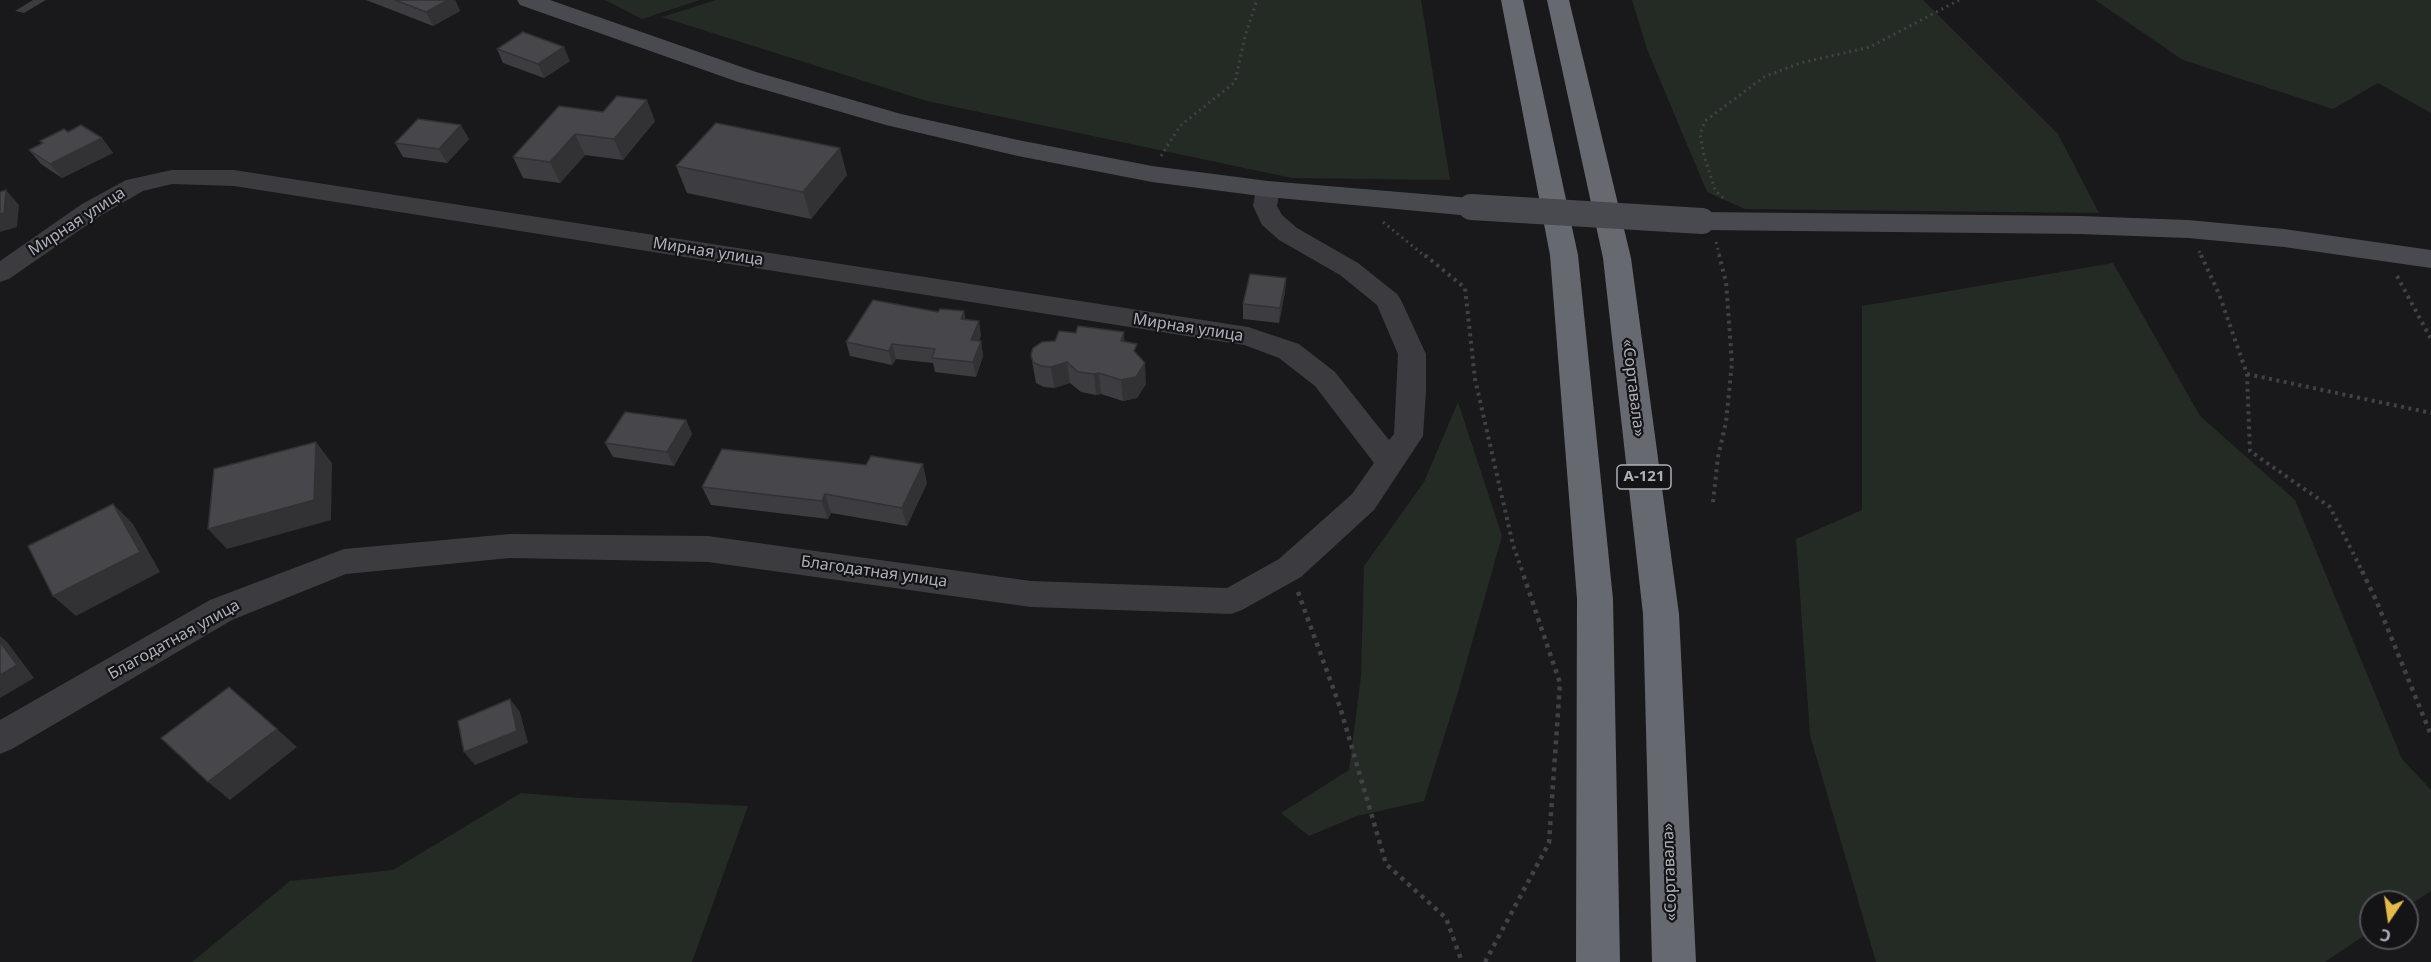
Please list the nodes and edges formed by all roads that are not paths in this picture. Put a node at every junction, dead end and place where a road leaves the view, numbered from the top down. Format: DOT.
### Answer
graph roads {
  1 [pos="41,0"];
  2 [pos="528,0"];
  3 [pos="1512,0"];
  4 [pos="1558,0"];
  5 [pos="20,11"];
  6 [pos="1268,189"];
  7 [pos="2431,259"];
  8 [pos="0,273"];
  9 [pos="1390,462"];
  10 [pos="0,738"];
  11 [pos="1598,962"];
  12 [pos="1674,962"];
  1 -- 5 [label="lane"];
  2 -- 6 [label="street"];
  3 -- 11 [label="highway"];
  4 -- 12 [label="highway, «Сортавала» / А-121"];
  6 -- 7 [label="street, bridge"];
  6 -- 9 [label="street, Благодатная улица"];
  8 -- 9 [label="street, Мирная улица"];
  9 -- 10 [label="street, Благодатная улица"];
}
